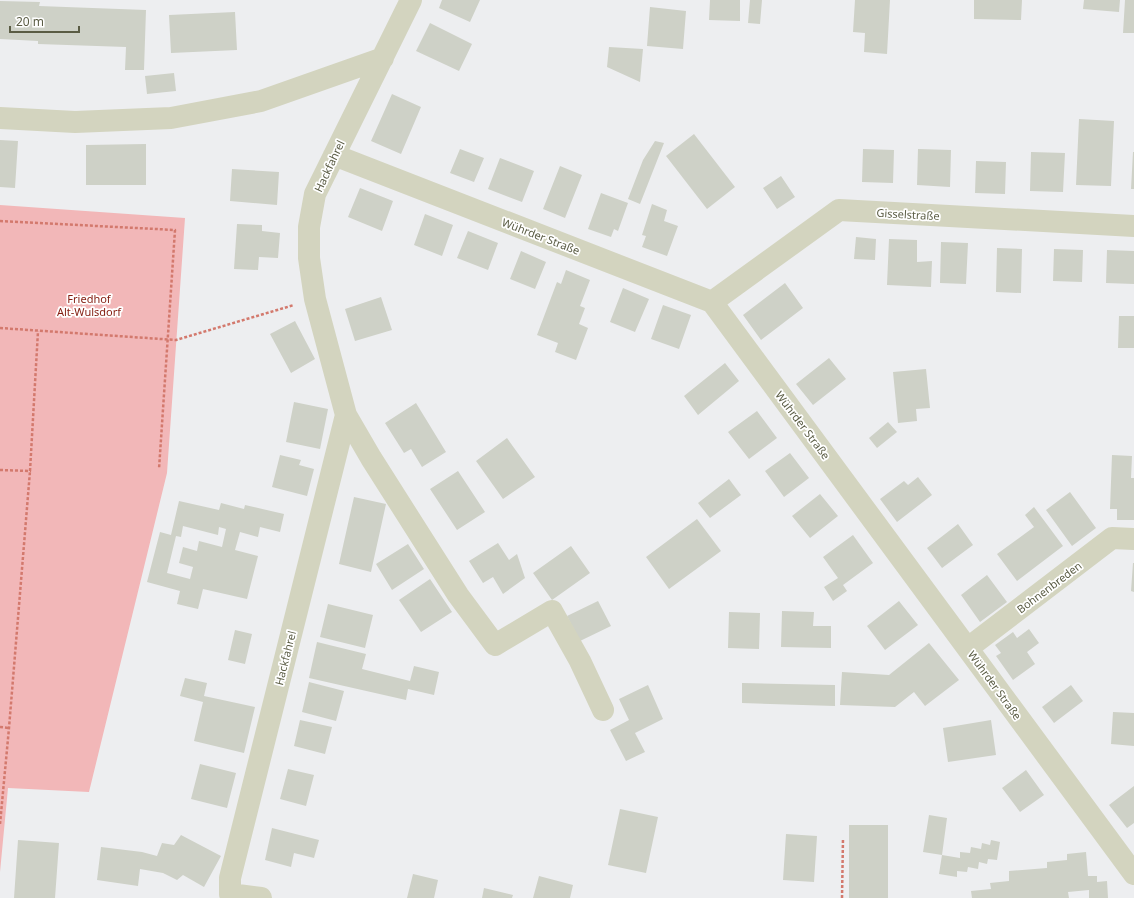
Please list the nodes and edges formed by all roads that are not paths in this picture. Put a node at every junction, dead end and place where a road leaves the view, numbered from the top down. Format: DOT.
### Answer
graph roads {
  1 [pos="411,0"];
  2 [pos="383,58"];
  3 [pos="0,118"];
  4 [pos="334,155"];
  5 [pos="1134,226"];
  6 [pos="712,302"];
  7 [pos="346,415"];
  8 [pos="1134,539"];
  9 [pos="968,648"];
  10 [pos="604,710"];
  11 [pos="1134,874"];
  12 [pos="227,896"];
  13 [pos="261,898"];
  1 -- 2 [label="street, Hackfahrel"];
  2 -- 3 [label="street"];
  2 -- 4 [label="street, Hackfahrel"];
  4 -- 6 [label="street, Wührder Straße"];
  4 -- 7 [label="street, Hackfahrel"];
  5 -- 6 [label="street, Gisselstraße"];
  6 -- 9 [label="street, Wührder Straße"];
  7 -- 10 [label="street, Hackfahrel"];
  7 -- 12 [label="street, Hackfahrel"];
  8 -- 9 [label="street, Bohnenbreden"];
  9 -- 11 [label="street, Wührder Straße"];
  12 -- 13 [label="street"];
}
